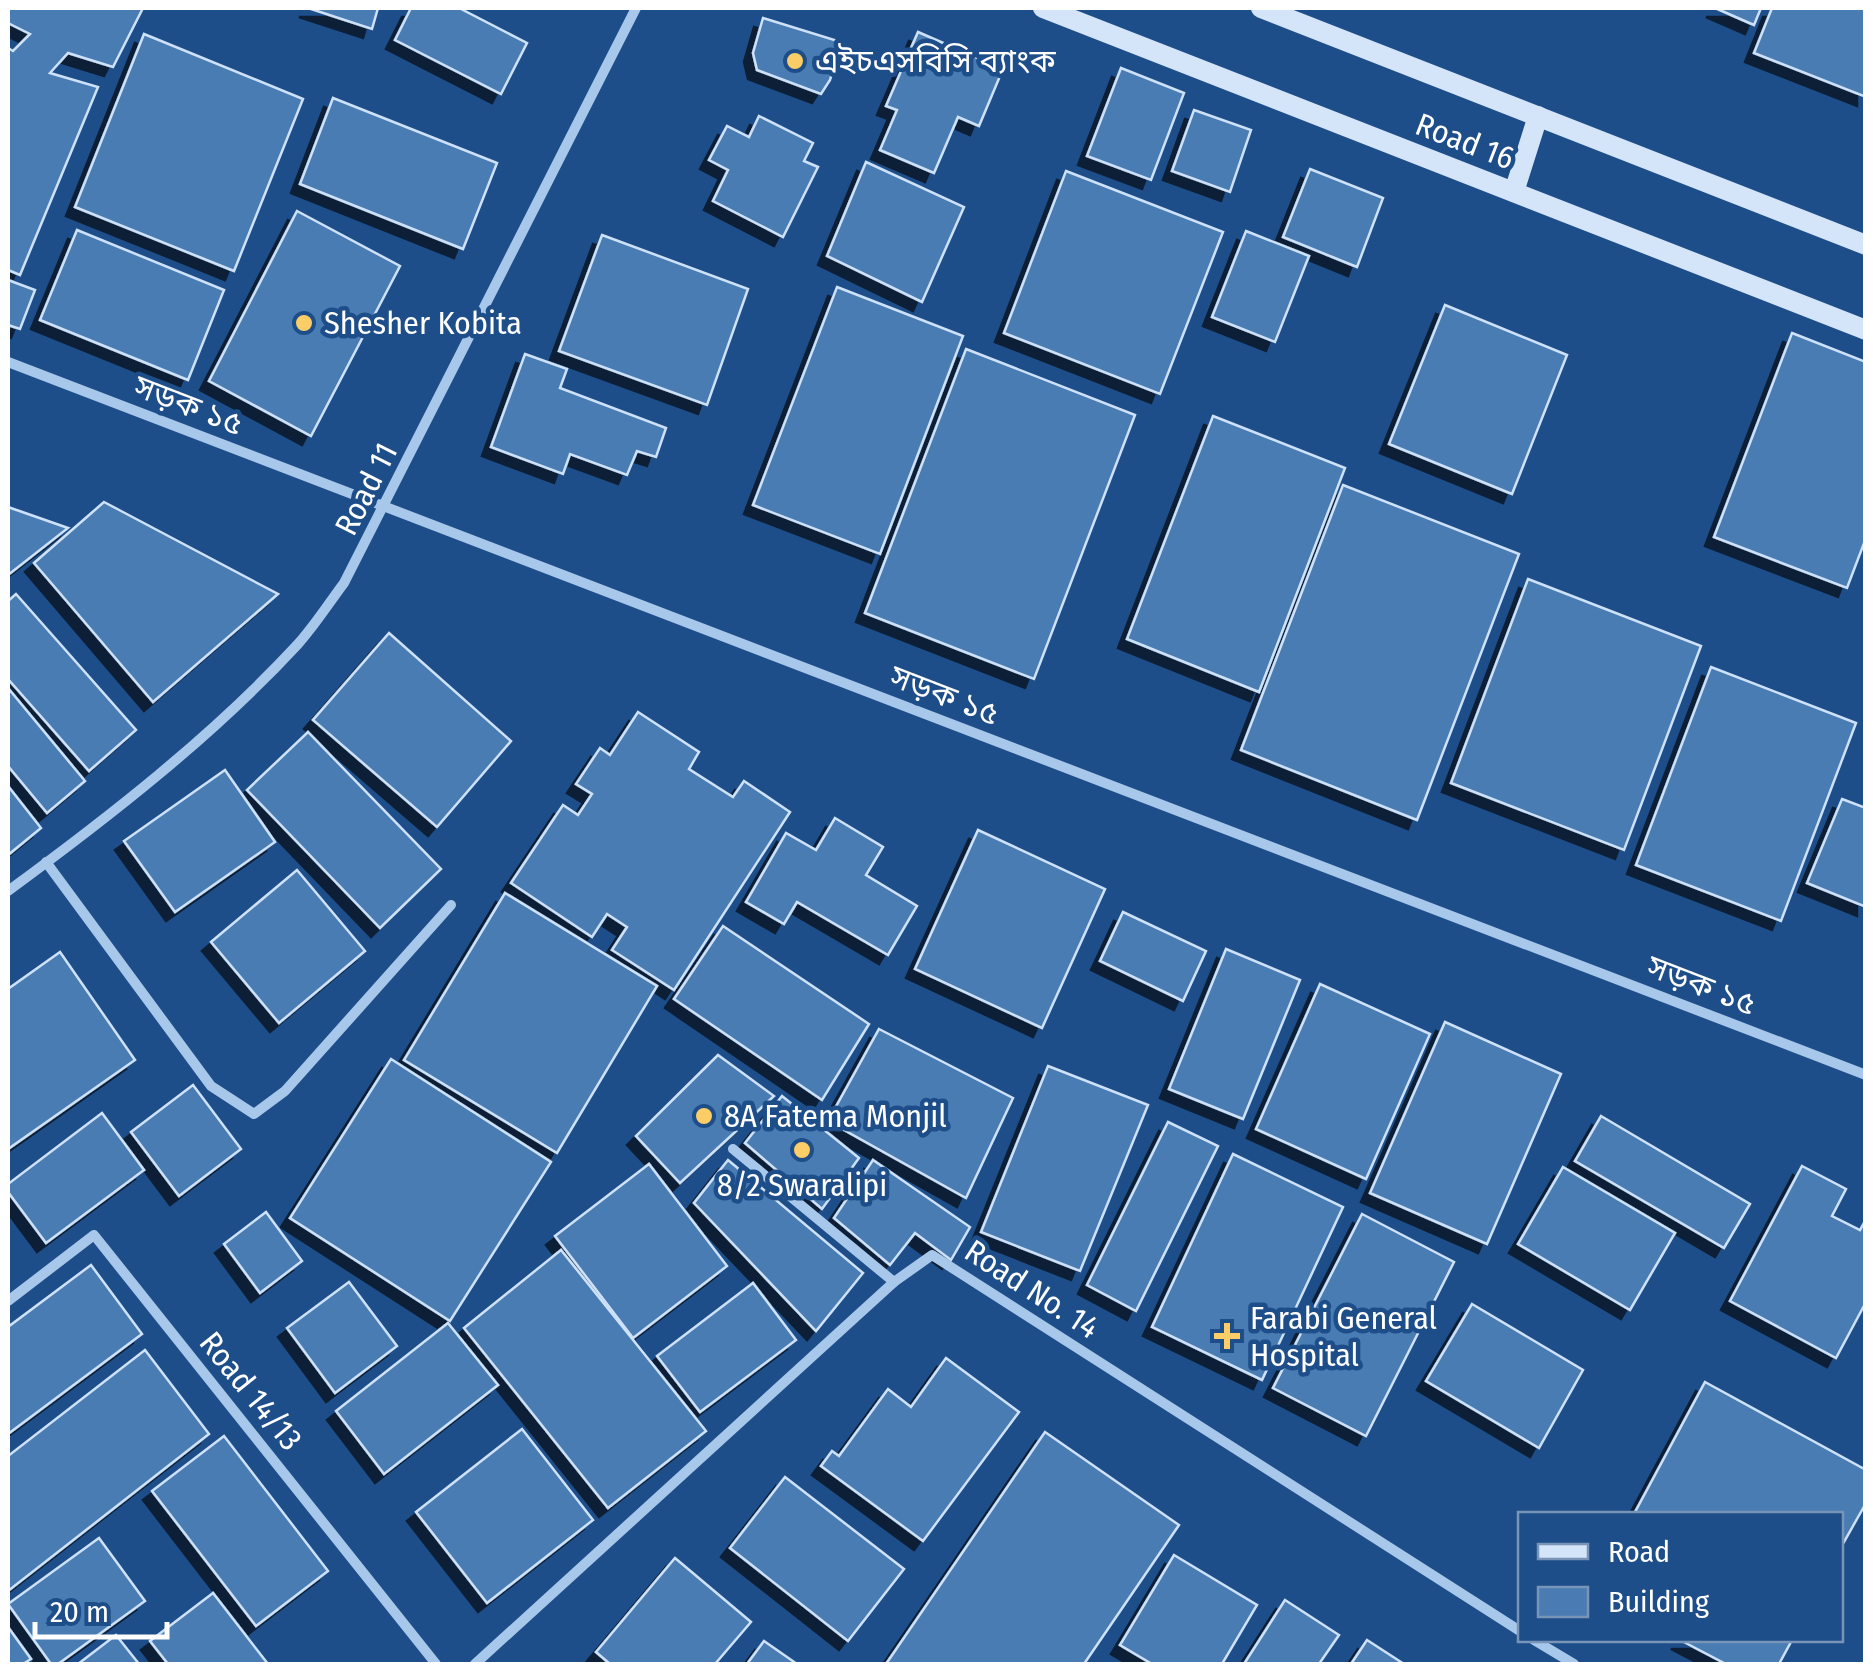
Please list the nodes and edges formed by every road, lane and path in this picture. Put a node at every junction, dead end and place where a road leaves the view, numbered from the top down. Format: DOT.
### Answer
graph roads {
  1 [pos="636,8"];
  2 [pos="1043,8"];
  3 [pos="1261,8"];
  4 [pos="1538,116"];
  5 [pos="1514,192"];
  6 [pos="1866,245"];
  7 [pos="1866,330"];
  8 [pos="8,362"];
  9 [pos="386,507"];
  10 [pos="46,862"];
  11 [pos="8,891"];
  12 [pos="451,905"];
  13 [pos="1866,1075"];
  14 [pos="733,1149"];
  15 [pos="894,1282"];
  16 [pos="8,1301"];
  17 [pos="1518,1629"];
  18 [pos="1537,1642"];
  19 [pos="436,1664"];
  20 [pos="475,1664"];
  21 [pos="1574,1664"];
  1 -- 9 [label="street, Road 11"];
  2 -- 5 [label="main road, Road 16"];
  3 -- 4 [label="main road, Road 16"];
  4 -- 5 [label="main road"];
  4 -- 6 [label="main road, Road 16"];
  5 -- 7 [label="main road, Road 16"];
  8 -- 9 [label="street, সড়ক ১৫"];
  9 -- 10 [label="street, Road 11"];
  9 -- 13 [label="street, সড়ক ১৫"];
  10 -- 11 [label="street, Road 11"];
  10 -- 12 [label="street"];
  14 -- 15 [label="street"];
  15 -- 17 [label="street, Road No. 14"];
  15 -- 20 [label="street, Road No. 14"];
  16 -- 19 [label="street, Road 14/13"];
  18 -- 21 [label="street"];
}
